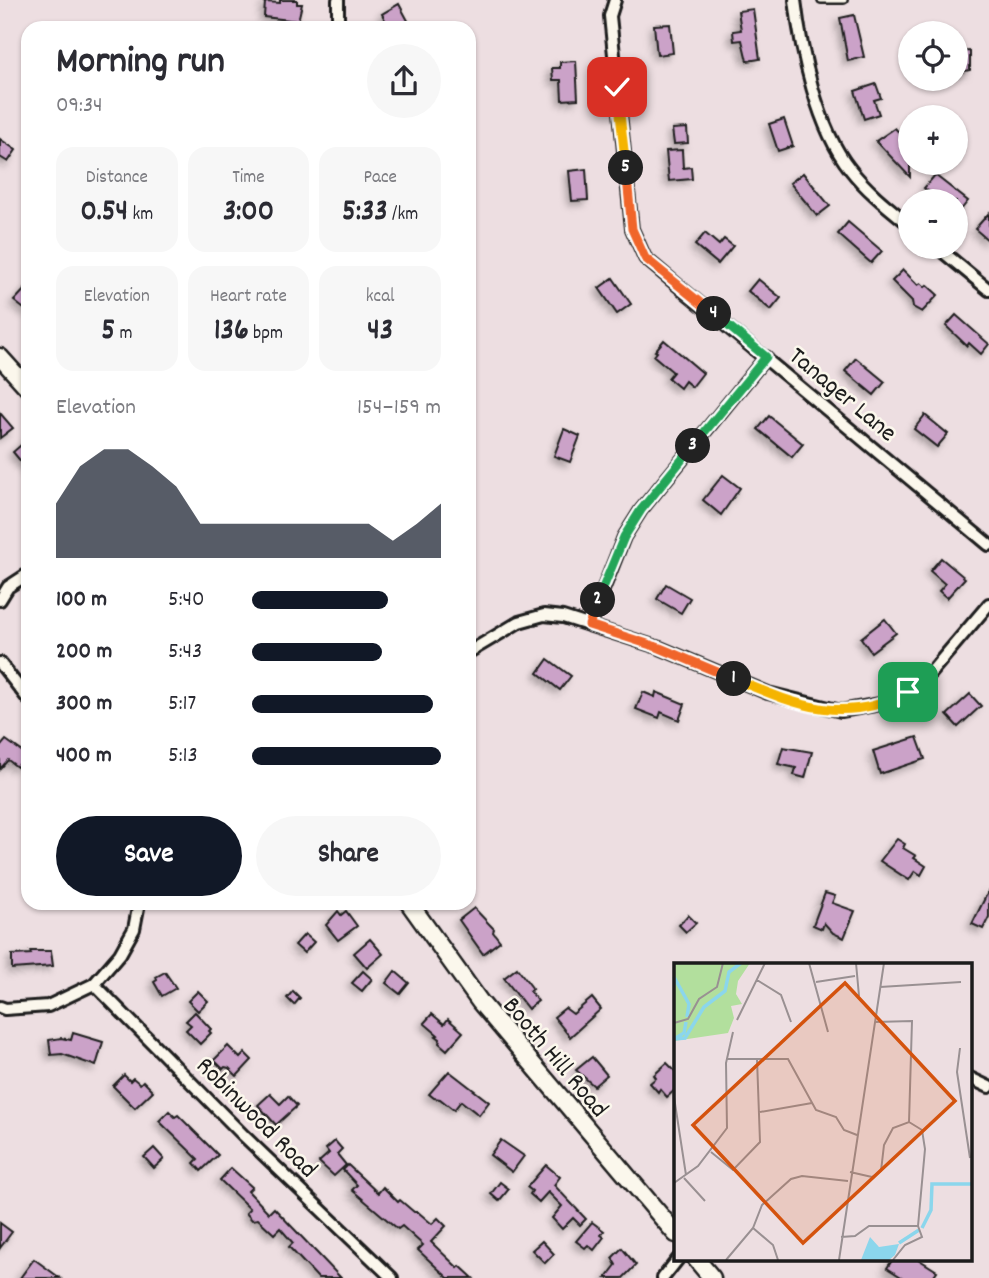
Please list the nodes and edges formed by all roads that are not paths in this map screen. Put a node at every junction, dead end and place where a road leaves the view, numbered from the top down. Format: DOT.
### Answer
graph roads {
  1 [pos="338,0"];
  2 [pos="615,0"];
  3 [pos="795,0"];
  4 [pos="821,0"];
  5 [pos="844,0"];
  6 [pos="338,21"];
  7 [pos="898,215"];
  8 [pos="952,259"];
  9 [pos="989,290"];
  10 [pos="0,357"];
  11 [pos="766,357"];
  12 [pos="21,380"];
  13 [pos="989,545"];
  14 [pos="21,577"];
  15 [pos="4,583"];
  16 [pos="0,600"];
  17 [pos="989,604"];
  18 [pos="589,625"];
  19 [pos="476,648"];
  20 [pos="0,663"];
  21 [pos="21,690"];
  22 [pos="138,910"];
  23 [pos="414,910"];
  24 [pos="94,984"];
  25 [pos="0,1007"];
  26 [pos="972,1079"];
  27 [pos="989,1087"];
  28 [pos="674,1232"];
  29 [pos="677,1260"];
  30 [pos="697,1260"];
  31 [pos="392,1278"];
  32 [pos="663,1278"];
  33 [pos="712,1278"];
  1 -- 6 [label="street"];
  2 -- 11 [label="street, Tanager Lane"];
  3 -- 7 [label="street"];
  4 -- 5 [label="lane"];
  8 -- 9 [label="street"];
  10 -- 12 [label="street"];
  11 -- 13 [label="street, Tanager Lane"];
  11 -- 18 [label="street"];
  14 -- 15 [label="street"];
  15 -- 16 [label="street"];
  17 -- 18 [label="street"];
  18 -- 19 [label="street"];
  20 -- 21 [label="street"];
  22 -- 24 [label="street"];
  23 -- 28 [label="street, Booth Hill Road"];
  24 -- 25 [label="street"];
  24 -- 31 [label="street, Robinwood Road"];
  26 -- 27 [label="street"];
  29 -- 32 [label="street"];
  30 -- 33 [label="street"];
}
